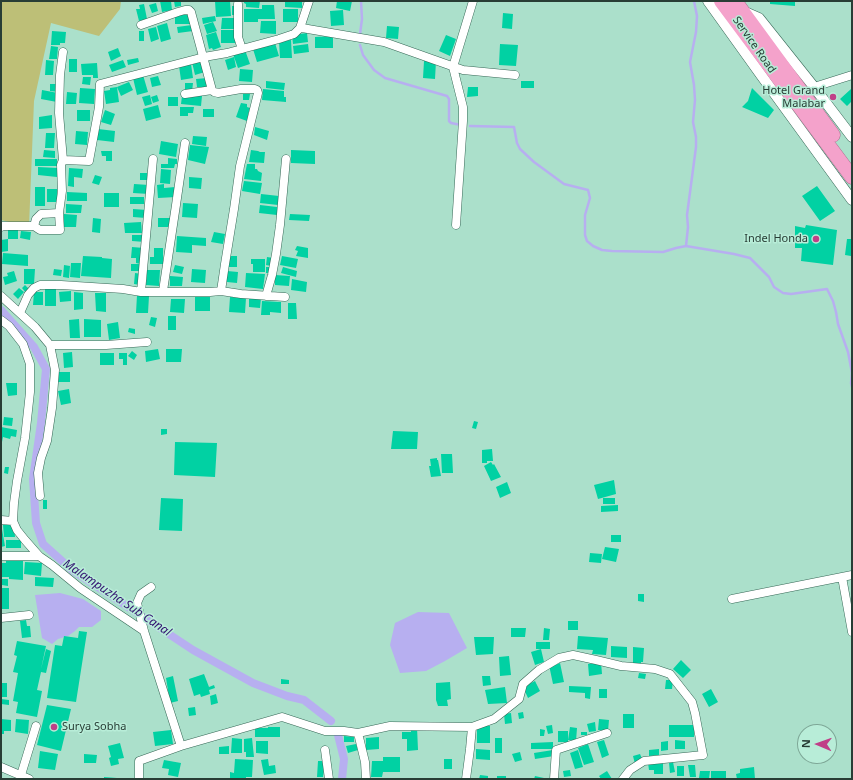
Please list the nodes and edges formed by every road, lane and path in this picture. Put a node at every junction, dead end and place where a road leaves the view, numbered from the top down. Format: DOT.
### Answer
graph roads {
  1 [pos="309,1"];
  2 [pos="473,1"];
  3 [pos="708,1"];
  4 [pos="721,1"];
  5 [pos="238,4"];
  6 [pos="738,5"];
  7 [pos="141,25"];
  8 [pos="300,28"];
  9 [pos="242,49"];
  10 [pos="63,52"];
  11 [pos="204,57"];
  12 [pos="453,67"];
  13 [pos="515,74"];
  14 [pos="852,75"];
  15 [pos="814,87"];
  16 [pos="212,90"];
  17 [pos="185,94"];
  18 [pos="852,137"];
  19 [pos="185,143"];
  20 [pos="152,159"];
  21 [pos="286,159"];
  22 [pos="63,160"];
  23 [pos="852,161"];
  24 [pos="852,177"];
  25 [pos="852,200"];
  26 [pos="59,213"];
  27 [pos="456,225"];
  28 [pos="34,226"];
  29 [pos="1,227"];
  30 [pos="221,291"];
  31 [pos="141,292"];
  32 [pos="162,292"];
  33 [pos="1,296"];
  34 [pos="266,296"];
  35 [pos="285,297"];
  36 [pos="20,314"];
  37 [pos="1,320"];
  38 [pos="147,342"];
  39 [pos="50,345"];
  40 [pos="40,496"];
  41 [pos="1,520"];
  42 [pos="13,521"];
  43 [pos="1,556"];
  44 [pos="38,556"];
  45 [pos="852,574"];
  46 [pos="842,577"];
  47 [pos="151,587"];
  48 [pos="732,600"];
  49 [pos="29,615"];
  50 [pos="1,618"];
  51 [pos="144,631"];
  52 [pos="852,632"];
  53 [pos="36,726"];
  54 [pos="472,727"];
  55 [pos="358,733"];
  56 [pos="607,733"];
  57 [pos="181,746"];
  58 [pos="325,750"];
  59 [pos="1,767"];
  60 [pos="21,776"];
  61 [pos="30,779"];
  62 [pos="139,779"];
  63 [pos="329,779"];
  64 [pos="366,779"];
  65 [pos="466,779"];
  66 [pos="554,779"];
  67 [pos="623,779"];
  1 -- 8 [label="street"];
  2 -- 12 [label="street"];
  3 -- 25 [label="street, Service Road"];
  4 -- 24 [label="highway"];
  5 -- 9 [label="street"];
  6 -- 15 [label="street, Service Road"];
  6 -- 23 [label="highway"];
  7 -- 11 [label="street"];
  8 -- 9 [label="street"];
  8 -- 12 [label="street"];
  9 -- 11 [label="street"];
  10 -- 22 [label="street"];
  11 -- 16 [label="street"];
  11 -- 22 [label="street"];
  12 -- 13 [label="street"];
  12 -- 27 [label="street"];
  14 -- 15 [label="street"];
  15 -- 18 [label="street, Service Road"];
  16 -- 17 [label="street"];
  16 -- 30 [label="street"];
  19 -- 32 [label="street"];
  20 -- 31 [label="street"];
  21 -- 34 [label="street"];
  22 -- 26 [label="street"];
  26 -- 28 [label="street"];
  26 -- 28 [label="street"];
  28 -- 29 [label="street"];
  30 -- 32 [label="street"];
  30 -- 34 [label="street"];
  31 -- 32 [label="street"];
  31 -- 36 [label="street"];
  33 -- 36 [label="street"];
  34 -- 35 [label="street"];
  36 -- 39 [label="street"];
  37 -- 42 [label="street"];
  38 -- 39 [label="street"];
  39 -- 40 [label="street"];
  41 -- 42 [label="street"];
  42 -- 44 [label="street"];
  43 -- 44 [label="street"];
  44 -- 51 [label="street"];
  45 -- 46 [label="street"];
  46 -- 48 [label="street"];
  46 -- 52 [label="street"];
  47 -- 51 [label="street"];
  49 -- 50 [label="street"];
  51 -- 57 [label="street"];
  53 -- 60 [label="street"];
  54 -- 55 [label="street"];
  54 -- 65 [label="street"];
  54 -- 67 [label="street"];
  55 -- 57 [label="street"];
  55 -- 64 [label="street"];
  56 -- 66 [label="street"];
  57 -- 62 [label="street"];
  58 -- 63 [label="street"];
  59 -- 60 [label="street"];
  60 -- 61 [label="street"];
}
